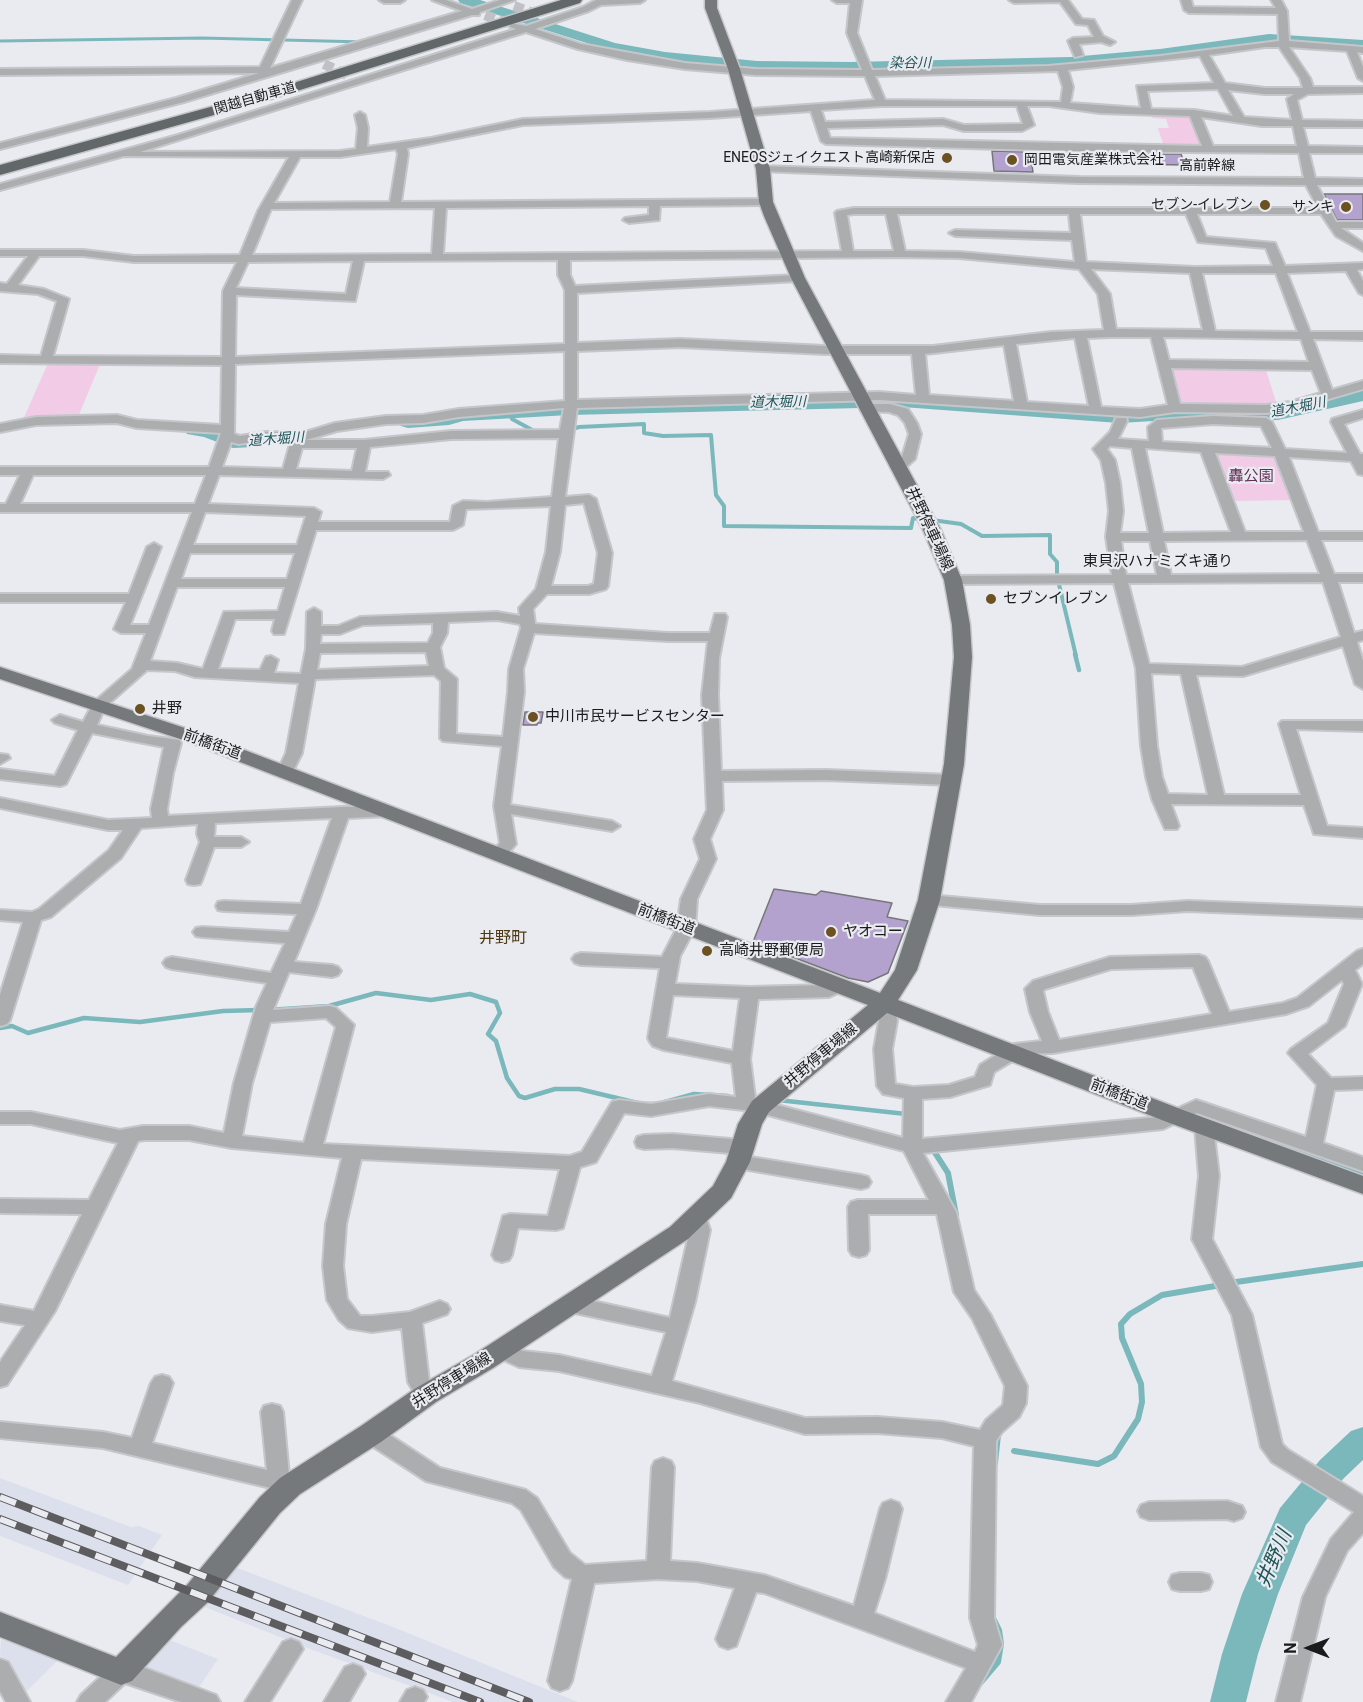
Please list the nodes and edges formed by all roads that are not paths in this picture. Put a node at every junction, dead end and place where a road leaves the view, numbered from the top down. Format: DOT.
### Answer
graph roads {
  1 [pos="297,0"];
  2 [pos="384,0"];
  3 [pos="400,0"];
  4 [pos="437,0"];
  5 [pos="550,0"];
  6 [pos="575,0"];
  7 [pos="640,0"];
  8 [pos="711,0"];
  9 [pos="837,0"];
  10 [pos="1014,0"];
  11 [pos="1058,0"];
  12 [pos="1063,0"];
  13 [pos="1186,0"];
  14 [pos="1276,0"];
  15 [pos="856,1"];
  16 [pos="1282,12"];
  17 [pos="512,14"];
  18 [pos="1284,45"];
  19 [pos="1350,48"];
  20 [pos="1363,50"];
  21 [pos="1202,52"];
  22 [pos="1078,54"];
  23 [pos="733,66"];
  24 [pos="1062,67"];
  25 [pos="264,70"];
  26 [pos="0,72"];
  27 [pos="276,72"];
  28 [pos="868,73"];
  29 [pos="1167,73"];
  30 [pos="1363,78"];
  31 [pos="1221,86"];
  32 [pos="1309,89"];
  33 [pos="1363,90"];
  34 [pos="881,103"];
  35 [pos="1022,103"];
  36 [pos="1065,105"];
  37 [pos="815,108"];
  38 [pos="1147,112"];
  39 [pos="748,113"];
  40 [pos="1194,113"];
  41 [pos="360,115"];
  42 [pos="1240,119"];
  43 [pos="1299,123"];
  44 [pos="1363,124"];
  45 [pos="821,125"];
  46 [pos="964,128"];
  47 [pos="0,146"];
  48 [pos="401,146"];
  49 [pos="975,146"];
  50 [pos="1209,149"];
  51 [pos="1304,149"];
  52 [pos="1363,150"];
  53 [pos="361,152"];
  54 [pos="124,153"];
  55 [pos="296,154"];
  56 [pos="0,161"];
  57 [pos="0,170"];
  58 [pos="764,173"];
  59 [pos="1363,182"];
  60 [pos="2,184"];
  61 [pos="1312,185"];
  62 [pos="1363,188"];
  63 [pos="654,202"];
  64 [pos="766,202"];
  65 [pos="395,204"];
  66 [pos="441,204"];
  67 [pos="268,206"];
  68 [pos="1190,210"];
  69 [pos="891,211"];
  70 [pos="950,211"];
  71 [pos="1074,211"];
  72 [pos="1324,211"];
  73 [pos="629,219"];
  74 [pos="1332,225"];
  75 [pos="1363,225"];
  76 [pos="955,233"];
  77 [pos="1077,237"];
  78 [pos="1363,248"];
  79 [pos="0,253"];
  80 [pos="36,253"];
  81 [pos="848,254"];
  82 [pos="900,254"];
  83 [pos="788,255"];
  84 [pos="959,255"];
  85 [pos="564,256"];
  86 [pos="437,257"];
  87 [pos="359,258"];
  88 [pos="243,259"];
  89 [pos="1081,264"];
  90 [pos="1363,266"];
  91 [pos="1349,267"];
  92 [pos="1280,269"];
  93 [pos="1195,270"];
  94 [pos="798,278"];
  95 [pos="5,288"];
  96 [pos="571,290"];
  97 [pos="229,291"];
  98 [pos="1363,291"];
  99 [pos="1111,333"];
  100 [pos="1080,334"];
  101 [pos="1156,334"];
  102 [pos="1210,334"];
  103 [pos="1306,335"];
  104 [pos="1363,336"];
  105 [pos="1009,341"];
  106 [pos="571,348"];
  107 [pos="837,350"];
  108 [pos="918,350"];
  109 [pos="0,359"];
  110 [pos="46,359"];
  111 [pos="228,361"];
  112 [pos="1163,364"];
  113 [pos="1318,366"];
  114 [pos="1363,385"];
  115 [pos="1328,395"];
  116 [pos="923,398"];
  117 [pos="864,403"];
  118 [pos="571,404"];
  119 [pos="1021,404"];
  120 [pos="1175,408"];
  121 [pos="1096,411"];
  122 [pos="1363,414"];
  123 [pos="1121,421"];
  124 [pos="0,428"];
  125 [pos="227,432"];
  126 [pos="565,434"];
  127 [pos="1106,442"];
  128 [pos="364,444"];
  129 [pos="1138,445"];
  130 [pos="1156,445"];
  131 [pos="1207,449"];
  132 [pos="1280,452"];
  133 [pos="1360,458"];
  134 [pos="899,466"];
  135 [pos="0,471"];
  136 [pos="28,471"];
  137 [pos="215,471"];
  138 [pos="1363,471"];
  139 [pos="288,474"];
  140 [pos="359,475"];
  141 [pos="383,475"];
  142 [pos="557,500"];
  143 [pos="6,508"];
  144 [pos="201,508"];
  145 [pos="311,526"];
  146 [pos="1239,536"];
  147 [pos="1312,536"];
  148 [pos="1363,536"];
  149 [pos="1113,537"];
  150 [pos="1157,537"];
  151 [pos="154,547"];
  152 [pos="186,549"];
  153 [pos="303,549"];
  154 [pos="1329,578"];
  155 [pos="1363,578"];
  156 [pos="1120,579"];
  157 [pos="1165,579"];
  158 [pos="954,580"];
  159 [pos="173,583"];
  160 [pos="293,583"];
  161 [pos="543,590"];
  162 [pos="0,598"];
  163 [pos="135,598"];
  164 [pos="314,612"];
  165 [pos="284,615"];
  166 [pos="720,617"];
  167 [pos="441,618"];
  168 [pos="527,624"];
  169 [pos="155,629"];
  170 [pos="315,630"];
  171 [pos="279,631"];
  172 [pos="717,637"];
  173 [pos="1356,637"];
  174 [pos="433,647"];
  175 [pos="313,649"];
  176 [pos="142,666"];
  177 [pos="1143,668"];
  178 [pos="1187,668"];
  179 [pos="437,670"];
  180 [pos="0,673"];
  181 [pos="209,673"];
  182 [pos="308,677"];
  183 [pos="1363,684"];
  184 [pos="99,705"];
  185 [pos="60,720"];
  186 [pos="1363,726"];
  187 [pos="88,728"];
  188 [pos="160,735"];
  189 [pos="509,742"];
  190 [pos="285,772"];
  191 [pos="0,774"];
  192 [pos="712,776"];
  193 [pos="951,780"];
  194 [pos="1160,799"];
  195 [pos="1216,799"];
  196 [pos="1309,800"];
  197 [pos="0,803"];
  198 [pos="502,808"];
  199 [pos="388,811"];
  200 [pos="342,812"];
  201 [pos="207,819"];
  202 [pos="160,822"];
  203 [pos="135,825"];
  204 [pos="612,826"];
  205 [pos="1171,826"];
  206 [pos="1363,833"];
  207 [pos="208,842"];
  208 [pos="241,842"];
  209 [pos="498,854"];
  210 [pos="194,880"];
  211 [pos="929,900"];
  212 [pos="224,906"];
  213 [pos="308,909"];
  214 [pos="1363,913"];
  215 [pos="0,915"];
  216 [pos="33,917"];
  217 [pos="686,928"];
  218 [pos="202,932"];
  219 [pos="295,938"];
  220 [pos="1363,955"];
  221 [pos="581,959"];
  222 [pos="172,963"];
  223 [pos="670,963"];
  224 [pos="1345,969"];
  225 [pos="332,971"];
  226 [pos="280,973"];
  227 [pos="841,985"];
  228 [pos="665,989"];
  229 [pos="750,993"];
  230 [pos="886,1002"];
  231 [pos="262,1017"];
  232 [pos="1223,1019"];
  233 [pos="1,1020"];
  234 [pos="1053,1047"];
  235 [pos="1013,1054"];
  236 [pos="741,1059"];
  237 [pos="1326,1083"];
  238 [pos="1363,1083"];
  239 [pos="913,1093"];
  240 [pos="757,1105"];
  241 [pos="1175,1116"];
  242 [pos="0,1118"];
  243 [pos="1204,1127"];
  244 [pos="131,1137"];
  245 [pos="232,1141"];
  246 [pos="644,1142"];
  247 [pos="912,1147"];
  248 [pos="1313,1148"];
  249 [pos="312,1150"];
  250 [pos="353,1152"];
  251 [pos="740,1155"];
  252 [pos="571,1163"];
  253 [pos="1363,1164"];
  254 [pos="861,1182"];
  255 [pos="1363,1185"];
  256 [pos="0,1206"];
  257 [pos="95,1207"];
  258 [pos="943,1207"];
  259 [pos="697,1217"];
  260 [pos="859,1250"];
  261 [pos="502,1256"];
  262 [pos="570,1304"];
  263 [pos="440,1309"];
  264 [pos="0,1313"];
  265 [pos="411,1319"];
  266 [pos="39,1320"];
  267 [pos="678,1327"];
  268 [pos="502,1350"];
  269 [pos="0,1379"];
  270 [pos="162,1383"];
  271 [pos="660,1386"];
  272 [pos="426,1395"];
  273 [pos="272,1412"];
  274 [pos="0,1430"];
  275 [pos="371,1434"];
  276 [pos="985,1440"];
  277 [pos="140,1447"];
  278 [pos="663,1467"];
  279 [pos="284,1483"];
  280 [pos="1363,1507"];
  281 [pos="891,1509"];
  282 [pos="1149,1511"];
  283 [pos="1234,1512"];
  284 [pos="1363,1517"];
  285 [pos="658,1570"];
  286 [pos="585,1574"];
  287 [pos="748,1581"];
  288 [pos="861,1617"];
  289 [pos="2,1628"];
  290 [pos="728,1639"];
  291 [pos="291,1649"];
  292 [pos="981,1664"];
  293 [pos="0,1669"];
  294 [pos="122,1672"];
  295 [pos="353,1674"];
  296 [pos="560,1681"];
  297 [pos="164,1693"];
  298 [pos="18,1702"];
  299 [pos="89,1702"];
  300 [pos="208,1702"];
  301 [pos="257,1702"];
  302 [pos="336,1702"];
  303 [pos="958,1702"];
  304 [pos="1288,1702"];
  1 -- 25 [label="street"];
  2 -- 3 [label="street"];
  4 -- 17 [label="street"];
  5 -- 17 [label="highway, 関越自動車道"];
  6 -- 17 [label="highway, 関越自動車道"];
  7 -- 17 [label="street"];
  8 -- 23 [label="main road, 井野停車場線"];
  9 -- 15 [label="street"];
  10 -- 11 [label="street"];
  12 -- 22 [label="street"];
  13 -- 16 [label="street"];
  14 -- 16 [label="street"];
  15 -- 28 [label="street"];
  16 -- 18 [label="street"];
  17 -- 23 [label="street"];
  17 -- 27 [label="street"];
  17 -- 54 [label="street"];
  17 -- 56 [label="highway, 関越自動車道"];
  17 -- 57 [label="highway, 関越自動車道"];
  18 -- 19 [label="street"];
  18 -- 21 [label="street"];
  18 -- 32 [label="street"];
  19 -- 20 [label="street"];
  19 -- 30 [label="street"];
  21 -- 29 [label="street"];
  21 -- 31 [label="street"];
  23 -- 28 [label="street"];
  23 -- 39 [label="main road, 井野停車場線"];
  24 -- 28 [label="street"];
  24 -- 29 [label="street"];
  24 -- 36 [label="street"];
  25 -- 26 [label="street"];
  25 -- 27 [label="street"];
  27 -- 47 [label="street"];
  28 -- 34 [label="street"];
  29 -- 31 [label="street"];
  29 -- 38 [label="street"];
  31 -- 32 [label="street"];
  31 -- 42 [label="street"];
  32 -- 33 [label="street"];
  32 -- 43 [label="street"];
  34 -- 35 [label="street"];
  34 -- 37 [label="street"];
  35 -- 36 [label="street"];
  35 -- 46 [label="street"];
  36 -- 38 [label="street"];
  37 -- 39 [label="street"];
  37 -- 45 [label="street"];
  38 -- 40 [label="street"];
  39 -- 48 [label="street"];
  39 -- 58 [label="main road, 井野停車場線"];
  40 -- 42 [label="street"];
  40 -- 50 [label="street"];
  41 -- 53 [label="street"];
  42 -- 43 [label="street"];
  43 -- 44 [label="street"];
  43 -- 51 [label="street"];
  45 -- 46 [label="street"];
  45 -- 49 [label="street"];
  46 -- 49 [label="street"];
  48 -- 53 [label="street"];
  48 -- 65 [label="street"];
  49 -- 50 [label="street"];
  50 -- 51 [label="street"];
  51 -- 52 [label="street"];
  51 -- 61 [label="street"];
  53 -- 55 [label="street"];
  54 -- 55 [label="street"];
  54 -- 60 [label="street"];
  55 -- 67 [label="street"];
  58 -- 61 [label="street, 高前幹線"];
  58 -- 64 [label="main road, 井野停車場線"];
  59 -- 61 [label="street, 高前幹線"];
  61 -- 62 [label="street, 高前幹線"];
  61 -- 72 [label="street"];
  63 -- 64 [label="street"];
  63 -- 66 [label="street"];
  63 -- 73 [label="street"];
  64 -- 83 [label="main road, 井野停車場線"];
  65 -- 66 [label="street"];
  65 -- 67 [label="street"];
  66 -- 86 [label="street"];
  67 -- 88 [label="street"];
  68 -- 71 [label="street"];
  68 -- 72 [label="street"];
  68 -- 92 [label="street"];
  69 -- 70 [label="street"];
  69 -- 81 [label="street"];
  69 -- 82 [label="street"];
  70 -- 71 [label="street"];
  70 -- 76 [label="street"];
  71 -- 77 [label="street"];
  72 -- 74 [label="street"];
  74 -- 75 [label="street"];
  74 -- 78 [label="street"];
  76 -- 77 [label="street"];
  76 -- 84 [label="street"];
  77 -- 89 [label="street"];
  79 -- 80 [label="street"];
  80 -- 88 [label="street"];
  80 -- 95 [label="street"];
  81 -- 82 [label="street"];
  81 -- 83 [label="street"];
  82 -- 84 [label="street"];
  83 -- 85 [label="street"];
  83 -- 94 [label="main road, 井野停車場線"];
  84 -- 89 [label="street"];
  85 -- 86 [label="street"];
  85 -- 96 [label="street"];
  86 -- 87 [label="street"];
  87 -- 88 [label="street"];
  87 -- 97 [label="street"];
  88 -- 97 [label="street"];
  89 -- 93 [label="street"];
  89 -- 99 [label="street"];
  90 -- 91 [label="street"];
  91 -- 92 [label="street"];
  91 -- 98 [label="street"];
  92 -- 93 [label="street"];
  92 -- 103 [label="street"];
  93 -- 102 [label="street"];
  94 -- 96 [label="street"];
  94 -- 107 [label="main road, 井野停車場線"];
  95 -- 110 [label="street"];
  96 -- 106 [label="street"];
  97 -- 111 [label="street"];
  99 -- 100 [label="street"];
  99 -- 101 [label="street"];
  100 -- 105 [label="street"];
  100 -- 121 [label="street"];
  101 -- 102 [label="street"];
  101 -- 112 [label="street"];
  102 -- 103 [label="street"];
  103 -- 104 [label="street"];
  103 -- 113 [label="street"];
  105 -- 108 [label="street"];
  105 -- 119 [label="street"];
  106 -- 107 [label="street"];
  106 -- 111 [label="street"];
  106 -- 118 [label="street"];
  107 -- 108 [label="street"];
  107 -- 117 [label="main road, 井野停車場線"];
  108 -- 116 [label="street"];
  109 -- 110 [label="street"];
  110 -- 111 [label="street"];
  111 -- 125 [label="street"];
  112 -- 113 [label="street"];
  112 -- 120 [label="street"];
  113 -- 115 [label="street"];
  114 -- 115 [label="street"];
  115 -- 120 [label="street"];
  116 -- 117 [label="street"];
  116 -- 119 [label="street"];
  117 -- 118 [label="street"];
  117 -- 134 [label="main road, 井野停車場線"];
  117 -- 134 [label="street"];
  118 -- 125 [label="street"];
  118 -- 126 [label="street"];
  119 -- 121 [label="street"];
  120 -- 121 [label="street"];
  122 -- 133 [label="street"];
  123 -- 127 [label="street"];
  124 -- 125 [label="street"];
  125 -- 137 [label="street"];
  126 -- 128 [label="street"];
  126 -- 142 [label="street"];
  127 -- 129 [label="street"];
  127 -- 149 [label="street"];
  128 -- 139 [label="street"];
  128 -- 140 [label="street"];
  129 -- 130 [label="street"];
  129 -- 150 [label="street"];
  130 -- 131 [label="street"];
  130 -- 132 [label="street"];
  131 -- 132 [label="street"];
  131 -- 146 [label="street"];
  132 -- 133 [label="street"];
  132 -- 147 [label="street"];
  133 -- 138 [label="street"];
  134 -- 158 [label="main road, 井野停車場線"];
  135 -- 136 [label="street"];
  136 -- 137 [label="street"];
  136 -- 143 [label="street"];
  137 -- 139 [label="street"];
  137 -- 144 [label="street"];
  139 -- 140 [label="street"];
  140 -- 141 [label="street"];
  142 -- 145 [label="street"];
  142 -- 161 [label="street"];
  142 -- 161 [label="street"];
  143 -- 144 [label="street"];
  144 -- 145 [label="street"];
  144 -- 152 [label="street"];
  145 -- 153 [label="street"];
  146 -- 147 [label="street"];
  146 -- 150 [label="street"];
  147 -- 148 [label="street"];
  147 -- 154 [label="street"];
  149 -- 150 [label="street"];
  149 -- 156 [label="street"];
  150 -- 157 [label="street"];
  151 -- 163 [label="street"];
  152 -- 153 [label="street"];
  152 -- 159 [label="street"];
  153 -- 160 [label="street"];
  154 -- 155 [label="street, 東貝沢ハナミズキ通り"];
  154 -- 157 [label="street, 東貝沢ハナミズキ通り"];
  154 -- 173 [label="street"];
  156 -- 157 [label="street, 東貝沢ハナミズキ通り"];
  156 -- 158 [label="street, 東貝沢ハナミズキ通り"];
  156 -- 177 [label="street"];
  158 -- 193 [label="main road, 井野停車場線"];
  159 -- 160 [label="street"];
  159 -- 169 [label="street"];
  160 -- 165 [label="street"];
  161 -- 168 [label="street"];
  162 -- 163 [label="street"];
  163 -- 169 [label="street"];
  164 -- 170 [label="street"];
  165 -- 171 [label="street"];
  165 -- 181 [label="street"];
  166 -- 172 [label="street"];
  167 -- 168 [label="street"];
  167 -- 170 [label="street"];
  167 -- 174 [label="street"];
  168 -- 172 [label="street"];
  168 -- 189 [label="street"];
  169 -- 176 [label="street"];
  170 -- 175 [label="street"];
  172 -- 192 [label="street"];
  173 -- 178 [label="street"];
  173 -- 183 [label="street"];
  174 -- 175 [label="street"];
  174 -- 179 [label="street"];
  175 -- 182 [label="street"];
  176 -- 181 [label="street"];
  176 -- 184 [label="street"];
  177 -- 178 [label="street"];
  177 -- 194 [label="street"];
  178 -- 195 [label="street"];
  179 -- 182 [label="street"];
  179 -- 189 [label="street"];
  180 -- 184 [label="main road, 前橋街道"];
  181 -- 182 [label="street"];
  182 -- 190 [label="street"];
  184 -- 187 [label="street"];
  184 -- 188 [label="main road, 前橋街道"];
  185 -- 187 [label="street"];
  186 -- 196 [label="street"];
  187 -- 188 [label="street"];
  187 -- 191 [label="street"];
  188 -- 190 [label="main road, 前橋街道"];
  188 -- 202 [label="street"];
  189 -- 198 [label="street"];
  190 -- 199 [label="main road, 前橋街道"];
  192 -- 193 [label="street"];
  192 -- 217 [label="street"];
  193 -- 211 [label="main road, 井野停車場線"];
  194 -- 195 [label="street"];
  194 -- 205 [label="street"];
  195 -- 196 [label="street"];
  196 -- 206 [label="street"];
  197 -- 203 [label="street"];
  198 -- 204 [label="street"];
  198 -- 209 [label="street"];
  199 -- 200 [label="street"];
  199 -- 209 [label="main road, 前橋街道"];
  200 -- 201 [label="street"];
  200 -- 213 [label="street"];
  201 -- 202 [label="street"];
  201 -- 207 [label="street"];
  202 -- 203 [label="street"];
  203 -- 216 [label="street"];
  207 -- 208 [label="street"];
  207 -- 210 [label="street"];
  209 -- 217 [label="main road, 前橋街道"];
  211 -- 214 [label="street"];
  211 -- 230 [label="main road, 井野停車場線"];
  212 -- 213 [label="street"];
  213 -- 219 [label="street"];
  215 -- 216 [label="street"];
  216 -- 233 [label="street"];
  217 -- 223 [label="street"];
  217 -- 227 [label="main road, 前橋街道"];
  218 -- 219 [label="street"];
  219 -- 226 [label="street"];
  220 -- 224 [label="street"];
  221 -- 223 [label="street"];
  222 -- 226 [label="street"];
  223 -- 228 [label="street"];
  224 -- 232 [label="street"];
  224 -- 237 [label="street"];
  225 -- 226 [label="street"];
  226 -- 231 [label="street"];
  227 -- 229 [label="street"];
  227 -- 230 [label="main road, 前橋街道"];
  228 -- 229 [label="street"];
  228 -- 236 [label="street"];
  229 -- 236 [label="street"];
  230 -- 235 [label="main road, 前橋街道"];
  230 -- 239 [label="street"];
  230 -- 240 [label="main road, 井野停車場線"];
  231 -- 245 [label="street"];
  231 -- 249 [label="street"];
  232 -- 234 [label="street"];
  232 -- 234 [label="street"];
  234 -- 235 [label="street"];
  235 -- 239 [label="street"];
  235 -- 241 [label="main road, 前橋街道"];
  236 -- 240 [label="street"];
  237 -- 238 [label="street"];
  237 -- 248 [label="street"];
  239 -- 247 [label="street"];
  240 -- 247 [label="street"];
  240 -- 251 [label="main road, 井野停車場線"];
  240 -- 252 [label="street"];
  241 -- 243 [label="main road, 前橋街道"];
  241 -- 247 [label="street"];
  241 -- 248 [label="street"];
  242 -- 244 [label="street"];
  243 -- 255 [label="main road, 前橋街道"];
  243 -- 280 [label="street"];
  244 -- 245 [label="street"];
  244 -- 257 [label="street"];
  245 -- 249 [label="street"];
  246 -- 251 [label="street"];
  247 -- 258 [label="street"];
  248 -- 253 [label="street"];
  249 -- 250 [label="street"];
  250 -- 252 [label="street"];
  250 -- 265 [label="street"];
  251 -- 254 [label="street"];
  251 -- 259 [label="main road, 井野停車場線"];
  252 -- 261 [label="street"];
  256 -- 257 [label="street"];
  257 -- 266 [label="street"];
  258 -- 260 [label="street"];
  258 -- 276 [label="street"];
  259 -- 262 [label="main road, 井野停車場線"];
  259 -- 267 [label="street"];
  262 -- 267 [label="street"];
  262 -- 268 [label="main road, 井野停車場線"];
  263 -- 265 [label="street"];
  264 -- 266 [label="street"];
  265 -- 272 [label="street"];
  266 -- 269 [label="street"];
  267 -- 271 [label="street"];
  268 -- 271 [label="street"];
  268 -- 272 [label="main road, 井野停車場線"];
  270 -- 277 [label="street"];
  271 -- 276 [label="street"];
  272 -- 275 [label="main road, 井野停車場線"];
  273 -- 279 [label="street"];
  274 -- 277 [label="street"];
  275 -- 279 [label="main road, 井野停車場線"];
  275 -- 286 [label="street"];
  276 -- 292 [label="street"];
  277 -- 279 [label="street"];
  278 -- 285 [label="street"];
  279 -- 294 [label="main road, 井野停車場線"];
  281 -- 288 [label="street"];
  282 -- 283 [label="street"];
  284 -- 304 [label="street"];
  285 -- 286 [label="street"];
  285 -- 287 [label="street"];
  286 -- 296 [label="street"];
  287 -- 288 [label="street"];
  287 -- 290 [label="street"];
  288 -- 292 [label="street"];
  289 -- 294 [label="main road"];
  291 -- 301 [label="street"];
  292 -- 303 [label="street"];
  293 -- 298 [label="street"];
  294 -- 297 [label="street"];
  294 -- 299 [label="street"];
  295 -- 302 [label="street"];
  297 -- 300 [label="street"];
}
